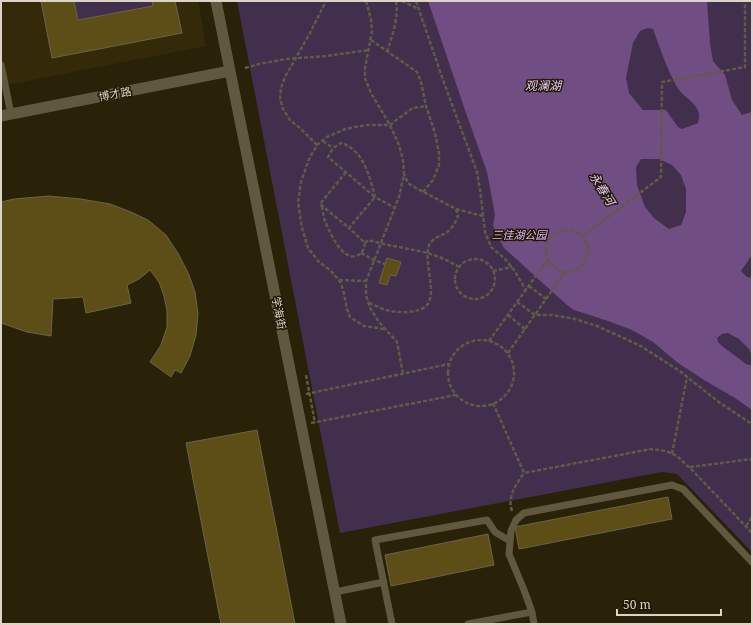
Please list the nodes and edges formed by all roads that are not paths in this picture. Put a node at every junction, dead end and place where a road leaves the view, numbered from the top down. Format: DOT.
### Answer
graph roads {
  1 [pos="216,1"];
  2 [pos="1,65"];
  3 [pos="230,71"];
  4 [pos="6,115"];
  5 [pos="510,541"];
  6 [pos="752,562"];
  7 [pos="384,582"];
  8 [pos="335,592"];
  9 [pos="532,612"];
  10 [pos="341,624"];
  11 [pos="392,624"];
  12 [pos="468,624"];
  13 [pos="534,624"];
  1 -- 3 [label="street, 学海街"];
  2 -- 4 [label="lane"];
  3 -- 4 [label="street, 博才路"];
  3 -- 8 [label="street, 学海街"];
  5 -- 6 [label="lane"];
  5 -- 7 [label="lane"];
  5 -- 9 [label="lane"];
  7 -- 8 [label="lane"];
  7 -- 11 [label="lane"];
  8 -- 10 [label="street, 学海街"];
  9 -- 12 [label="lane"];
  9 -- 13 [label="lane"];
}
